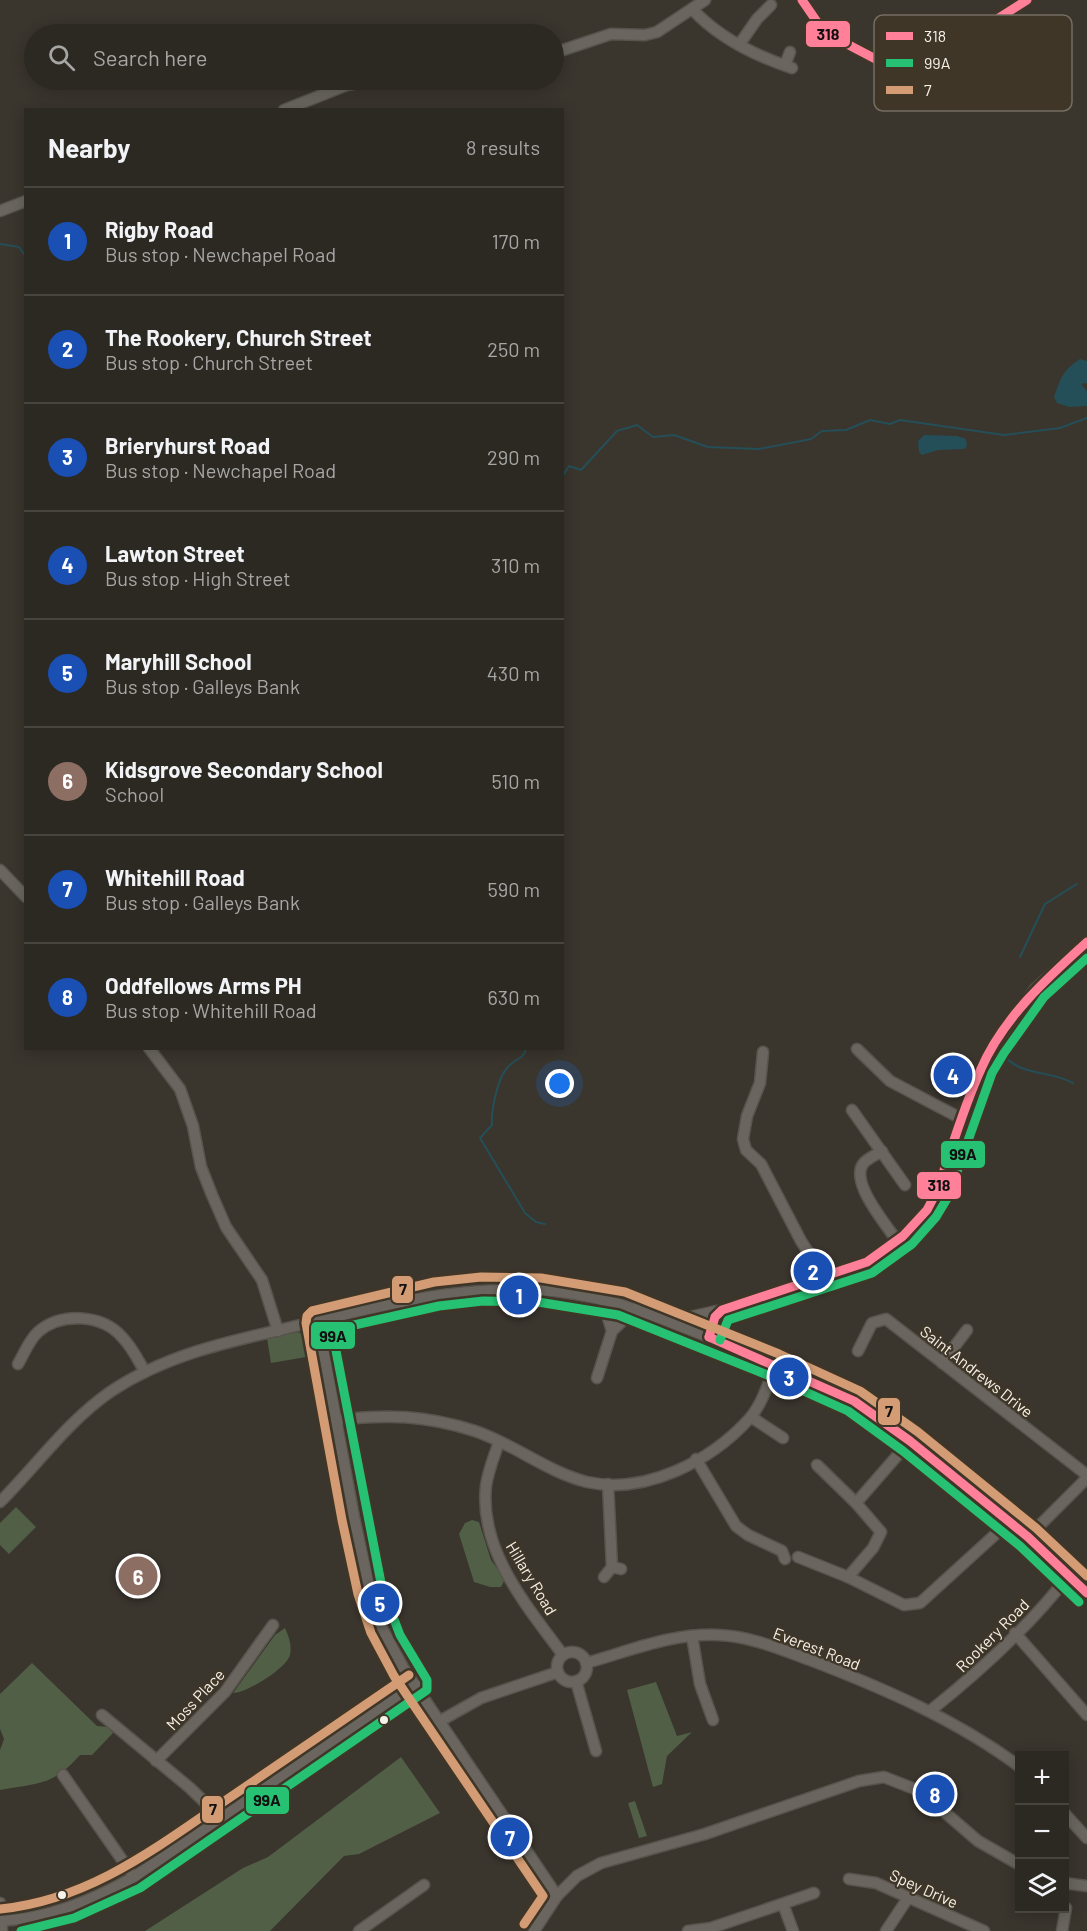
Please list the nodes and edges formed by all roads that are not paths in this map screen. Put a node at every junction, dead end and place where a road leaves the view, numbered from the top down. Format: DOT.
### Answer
graph roads {
  1 [pos="705,0"];
  2 [pos="802,0"];
  3 [pos="1027,0"];
  4 [pos="771,5"];
  5 [pos="692,9"];
  6 [pos="1003,15"];
  7 [pos="739,45"];
  8 [pos="564,50"];
  9 [pos="790,52"];
  10 [pos="874,58"];
  11 [pos="334,90"];
  12 [pos="289,108"];
  13 [pos="24,202"];
  14 [pos="0,211"];
  15 [pos="0,870"];
  16 [pos="24,895"];
  17 [pos="1087,942"];
  18 [pos="857,1049"];
  19 [pos="151,1050"];
  20 [pos="763,1052"];
  21 [pos="852,1110"];
  22 [pos="962,1119"];
  23 [pos="882,1151"];
  24 [pos="905,1185"];
  25 [pos="897,1242"];
  26 [pos="823,1275"];
  27 [pos="602,1298"];
  28 [pos="636,1308"];
  29 [pos="722,1310"];
  30 [pos="318,1321"];
  31 [pos="669,1321"];
  32 [pos="967,1330"];
  33 [pos="278,1331"];
  34 [pos="612,1331"];
  35 [pos="709,1337"];
  36 [pos="858,1351"];
  37 [pos="942,1364"];
  38 [pos="775,1365"];
  39 [pos="16,1366"];
  40 [pos="145,1372"];
  41 [pos="597,1378"];
  42 [pos="751,1417"];
  43 [pos="336,1420"];
  44 [pos="783,1438"];
  45 [pos="910,1441"];
  46 [pos="499,1442"];
  47 [pos="696,1459"];
  48 [pos="817,1465"];
  49 [pos="1087,1476"];
  50 [pos="608,1484"];
  51 [pos="0,1502"];
  52 [pos="856,1503"];
  53 [pos="1009,1522"];
  54 [pos="1028,1538"];
  55 [pos="798,1557"];
  56 [pos="785,1559"];
  57 [pos="1069,1575"];
  58 [pos="604,1577"];
  59 [pos="848,1577"];
  60 [pos="1087,1593"];
  61 [pos="273,1625"];
  62 [pos="1016,1633"];
  63 [pos="692,1636"];
  64 [pos="563,1655"];
  65 [pos="585,1663"];
  66 [pos="558,1672"];
  67 [pos="576,1681"];
  68 [pos="416,1685"];
  69 [pos="930,1711"];
  70 [pos="102,1715"];
  71 [pos="1087,1715"];
  72 [pos="713,1720"];
  73 [pos="440,1721"];
  74 [pos="596,1750"];
  75 [pos="156,1761"];
  76 [pos="1015,1764"];
  77 [pos="63,1775"];
  78 [pos="220,1817"];
  79 [pos="1069,1818"];
  80 [pos="1087,1838"];
  81 [pos="1015,1862"];
  82 [pos="134,1878"];
  83 [pos="849,1880"];
  84 [pos="1069,1884"];
  85 [pos="424,1885"];
  86 [pos="1087,1886"];
  87 [pos="814,1893"];
  88 [pos="557,1896"];
  89 [pos="908,1898"];
  90 [pos="0,1903"];
  91 [pos="783,1904"];
  92 [pos="1065,1913"];
  93 [pos="1,1924"];
  94 [pos="712,1929"];
  95 [pos="359,1931"];
  96 [pos="534,1931"];
  97 [pos="688,1931"];
  98 [pos="793,1931"];
  99 [pos="886,1931"];
  100 [pos="983,1931"];
  101 [pos="1062,1931"];
  1 -- 5 [label="street"];
  2 -- 10 [label="street"];
  3 -- 6 [label="street"];
  4 -- 7 [label="street"];
  5 -- 7 [label="street"];
  5 -- 8 [label="street"];
  7 -- 9 [label="street"];
  11 -- 12 [label="street"];
  13 -- 14 [label="street"];
  15 -- 16 [label="street"];
  17 -- 22 [label="street"];
  18 -- 22 [label="street"];
  19 -- 33 [label="street"];
  20 -- 26 [label="street"];
  21 -- 23 [label="street"];
  22 -- 25 [label="street"];
  23 -- 24 [label="street"];
  23 -- 25 [label="street"];
  25 -- 26 [label="street"];
  26 -- 29 [label="street"];
  27 -- 28 [label="street"];
  27 -- 30 [label="street"];
  27 -- 34 [label="street"];
  28 -- 31 [label="street"];
  28 -- 34 [label="street"];
  29 -- 31 [label="street"];
  29 -- 35 [label="street"];
  30 -- 33 [label="street"];
  30 -- 43 [label="street"];
  31 -- 35 [label="street"];
  32 -- 37 [label="street"];
  33 -- 40 [label="street"];
  34 -- 41 [label="street"];
  35 -- 38 [label="street"];
  36 -- 37 [label="street, Saint Andrews Drive"];
  37 -- 49 [label="street, Saint Andrews Drive"];
  38 -- 42 [label="street"];
  38 -- 45 [label="street"];
  39 -- 40 [label="street"];
  40 -- 51 [label="street"];
  42 -- 44 [label="street"];
  42 -- 47 [label="street"];
  43 -- 46 [label="street"];
  43 -- 68 [label="street"];
  45 -- 52 [label="street"];
  45 -- 53 [label="street"];
  46 -- 50 [label="street"];
  46 -- 64 [label="street, Hillary Road"];
  47 -- 50 [label="street"];
  47 -- 56 [label="street"];
  48 -- 52 [label="street"];
  49 -- 54 [label="street"];
  50 -- 58 [label="street"];
  52 -- 59 [label="street"];
  53 -- 54 [label="street"];
  53 -- 59 [label="street"];
  54 -- 57 [label="street"];
  55 -- 59 [label="street"];
  57 -- 60 [label="street"];
  57 -- 62 [label="street, Rookery Road"];
  61 -- 75 [label="street, Moss Place"];
  62 -- 69 [label="street, Rookery Road"];
  62 -- 71 [label="street"];
  63 -- 65 [label="street, Everest Road"];
  63 -- 69 [label="street, Everest Road"];
  63 -- 72 [label="street"];
  64 -- 65 [label="street"];
  64 -- 66 [label="street"];
  65 -- 67 [label="street"];
  66 -- 67 [label="street"];
  66 -- 73 [label="street"];
  67 -- 74 [label="street"];
  68 -- 73 [label="street"];
  68 -- 78 [label="street"];
  69 -- 76 [label="street, Everest Road"];
  70 -- 75 [label="street"];
  73 -- 88 [label="street"];
  75 -- 78 [label="street"];
  77 -- 82 [label="street"];
  78 -- 82 [label="street"];
  79 -- 80 [label="street"];
  81 -- 88 [label="street"];
  82 -- 93 [label="street"];
  83 -- 89 [label="street, Spey Drive"];
  84 -- 86 [label="street"];
  85 -- 95 [label="street"];
  87 -- 91 [label="street"];
  88 -- 96 [label="street"];
  89 -- 99 [label="street"];
  89 -- 100 [label="street, Spey Drive"];
  90 -- 93 [label="street"];
  91 -- 94 [label="street"];
  91 -- 98 [label="street"];
  92 -- 101 [label="street"];
  94 -- 97 [label="street"];
}
